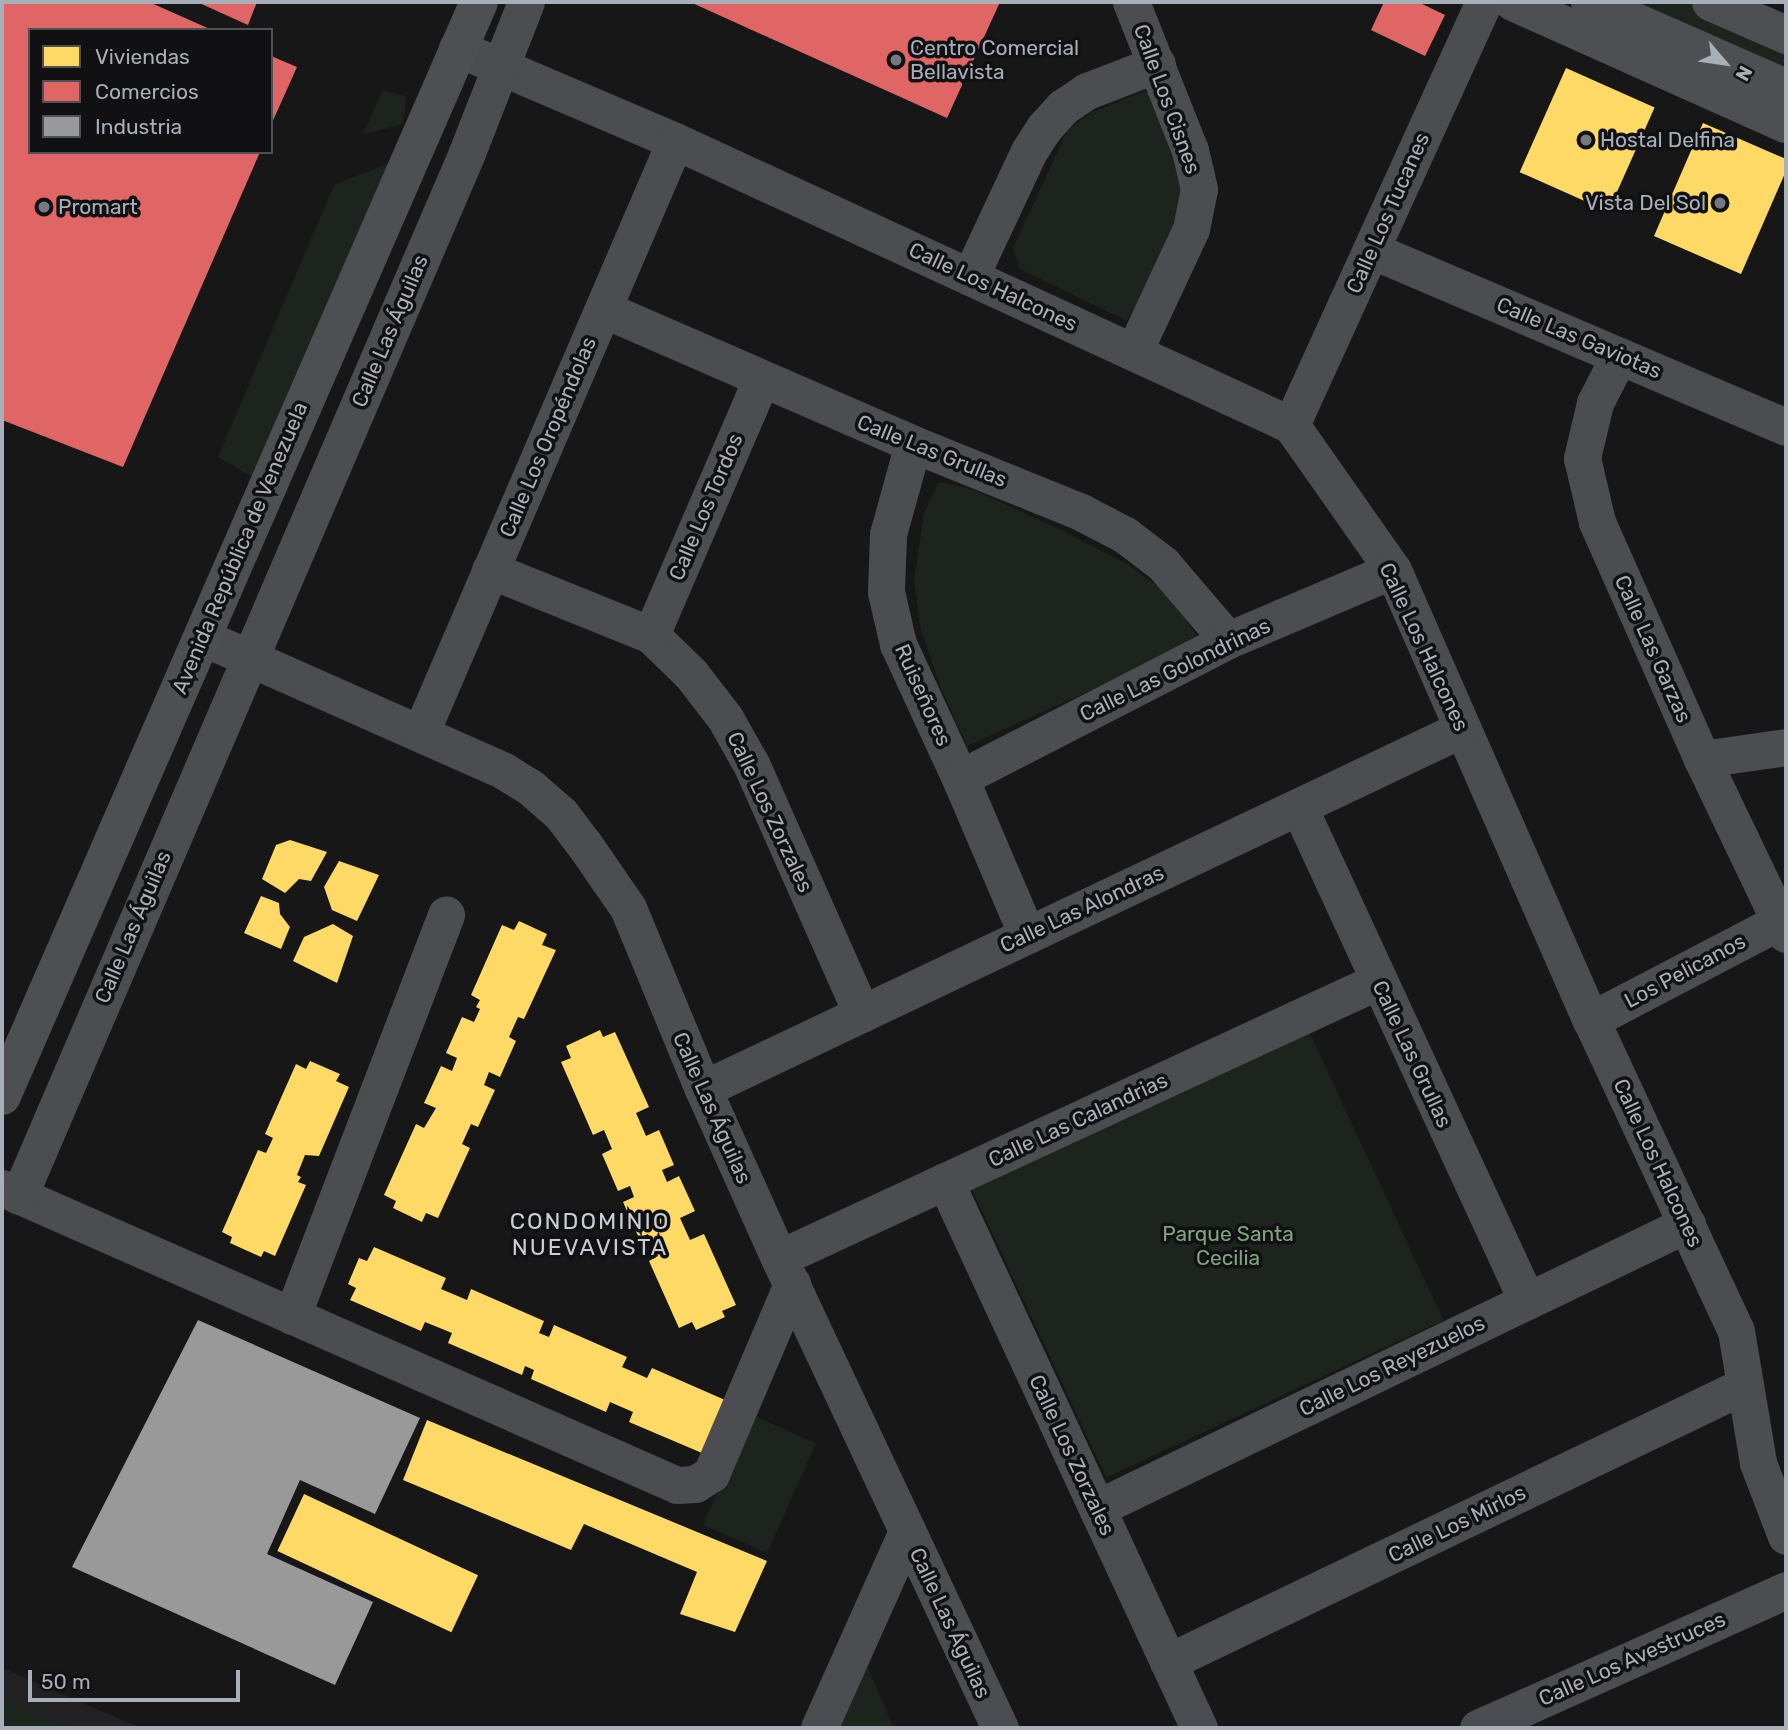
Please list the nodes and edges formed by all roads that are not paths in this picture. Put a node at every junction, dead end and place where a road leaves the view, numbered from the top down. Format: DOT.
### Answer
graph roads {
  1 [pos="479,2"];
  2 [pos="526,2"];
  3 [pos="1131,2"];
  4 [pos="1485,2"];
  5 [pos="1513,2"];
  6 [pos="1590,2"];
  7 [pos="1711,2"];
  8 [pos="1786,35"];
  9 [pos="457,48"];
  10 [pos="1157,64"];
  11 [pos="501,67"];
  12 [pos="1786,89"];
  13 [pos="1786,124"];
  14 [pos="675,141"];
  15 [pos="1371,250"];
  16 [pos="970,277"];
  17 [pos="603,309"];
  18 [pos="1134,351"];
  19 [pos="1619,356"];
  20 [pos="761,379"];
  21 [pos="1291,425"];
  22 [pos="1786,427"];
  23 [pos="913,444"];
  24 [pos="490,570"];
  25 [pos="1393,570"];
  26 [pos="651,635"];
  27 [pos="202,637"];
  28 [pos="1228,640"];
  29 [pos="248,658"];
  30 [pos="1462,729"];
  31 [pos="421,732"];
  32 [pos="1786,747"];
  33 [pos="1702,759"];
  34 [pos="960,778"];
  35 [pos="1299,807"];
  36 [pos="446,914"];
  37 [pos="1783,928"];
  38 [pos="1027,935"];
  39 [pos="1378,981"];
  40 [pos="862,1014"];
  41 [pos="1591,1020"];
  42 [pos="703,1089"];
  43 [pos="2,1096"];
  44 [pos="945,1181"];
  45 [pos="10,1192"];
  46 [pos="1687,1224"];
  47 [pos="785,1271"];
  48 [pos="1527,1301"];
  49 [pos="292,1316"];
  50 [pos="1745,1384"];
  51 [pos="1097,1508"];
  52 [pos="907,1531"];
  53 [pos="1786,1536"];
  54 [pos="1786,1590"];
  55 [pos="1168,1662"];
  56 [pos="819,1728"];
  57 [pos="1000,1728"];
  58 [pos="1199,1728"];
  59 [pos="1478,1728"];
  1 -- 9 [label="main road, Avenida República de Venezuela"];
  2 -- 11 [label="street, Calle Las Águilas"];
  3 -- 10 [label="street, Calle Los Cisnes"];
  4 -- 15 [label="street, Calle Los Tucanes"];
  5 -- 13 [label="main road"];
  6 -- 12 [label="main road"];
  7 -- 8 [label="main road"];
  9 -- 11 [label="street, Calle Los Halcones"];
  9 -- 27 [label="main road, Avenida República de Venezuela"];
  10 -- 16 [label="street"];
  10 -- 18 [label="street, Calle Los Cisnes"];
  11 -- 14 [label="street, Calle Los Halcones"];
  11 -- 29 [label="street, Calle Las Águilas"];
  14 -- 16 [label="street, Calle Los Halcones"];
  14 -- 17 [label="street, Calle Los Oropéndolas"];
  15 -- 19 [label="street, Calle Las Gaviotas"];
  15 -- 21 [label="street, Calle Los Tucanes"];
  16 -- 18 [label="street, Calle Los Halcones"];
  17 -- 20 [label="street, Calle Las Grullas"];
  17 -- 24 [label="street, Calle Los Oropéndolas"];
  18 -- 21 [label="street, Calle Los Halcones"];
  19 -- 22 [label="street, Calle Las Gaviotas"];
  19 -- 33 [label="street, Calle Las Garzas"];
  20 -- 23 [label="street, Calle Las Grullas"];
  20 -- 26 [label="street, Calle Los Tordos"];
  21 -- 25 [label="street, Calle Los Halcones"];
  23 -- 28 [label="street, Calle Las Grullas"];
  23 -- 34 [label="street, Ruiseñores"];
  24 -- 26 [label="street, Calle Los Zorzales"];
  24 -- 31 [label="street, Calle Los Oropéndolas"];
  25 -- 28 [label="street, Calle Las Golondrinas"];
  25 -- 30 [label="street, Calle Los Halcones"];
  26 -- 40 [label="street, Calle Los Zorzales"];
  27 -- 29 [label="street, Calle Las Águilas"];
  27 -- 43 [label="main road, Avenida República de Venezuela"];
  28 -- 34 [label="street, Calle Las Golondrinas"];
  29 -- 31 [label="street, Calle Las Águilas"];
  29 -- 45 [label="street, Calle Las Águilas"];
  30 -- 35 [label="street, Calle Las Alondras"];
  30 -- 41 [label="street, Calle Los Halcones"];
  31 -- 42 [label="street, Calle Las Águilas"];
  32 -- 33 [label="street"];
  33 -- 37 [label="street, Calle Las Garzas"];
  34 -- 38 [label="street, Ruiseñores"];
  35 -- 38 [label="street, Calle Las Alondras"];
  35 -- 39 [label="street, Calle Las Grullas"];
  36 -- 49 [label="street"];
  37 -- 41 [label="street, Los Pelicanos"];
  38 -- 40 [label="street, Calle Las Alondras"];
  39 -- 44 [label="street, Calle Las Calandrias"];
  39 -- 48 [label="street, Calle Las Grullas"];
  40 -- 42 [label="street, Calle Las Alondras"];
  41 -- 46 [label="street, Calle Los Halcones"];
  42 -- 47 [label="street, Calle Las Águilas"];
  44 -- 47 [label="street, Calle Las Calandrias"];
  44 -- 51 [label="street, Calle Los Zorzales"];
  45 -- 49 [label="street"];
  46 -- 48 [label="street, Calle Los Reyezuelos"];
  46 -- 50 [label="street, Calle Los Halcones"];
  47 -- 49 [label="street"];
  47 -- 52 [label="street, Calle Las Águilas"];
  48 -- 51 [label="street, Calle Los Reyezuelos"];
  50 -- 53 [label="street, Calle Los Halcones"];
  50 -- 55 [label="street, Calle Los Mirlos"];
  51 -- 55 [label="street, Calle Los Zorzales"];
  52 -- 56 [label="street"];
  52 -- 57 [label="street, Calle Las Águilas"];
  54 -- 59 [label="street, Calle Los Avestruces"];
  55 -- 58 [label="street, Calle Los Zorzales"];
}
